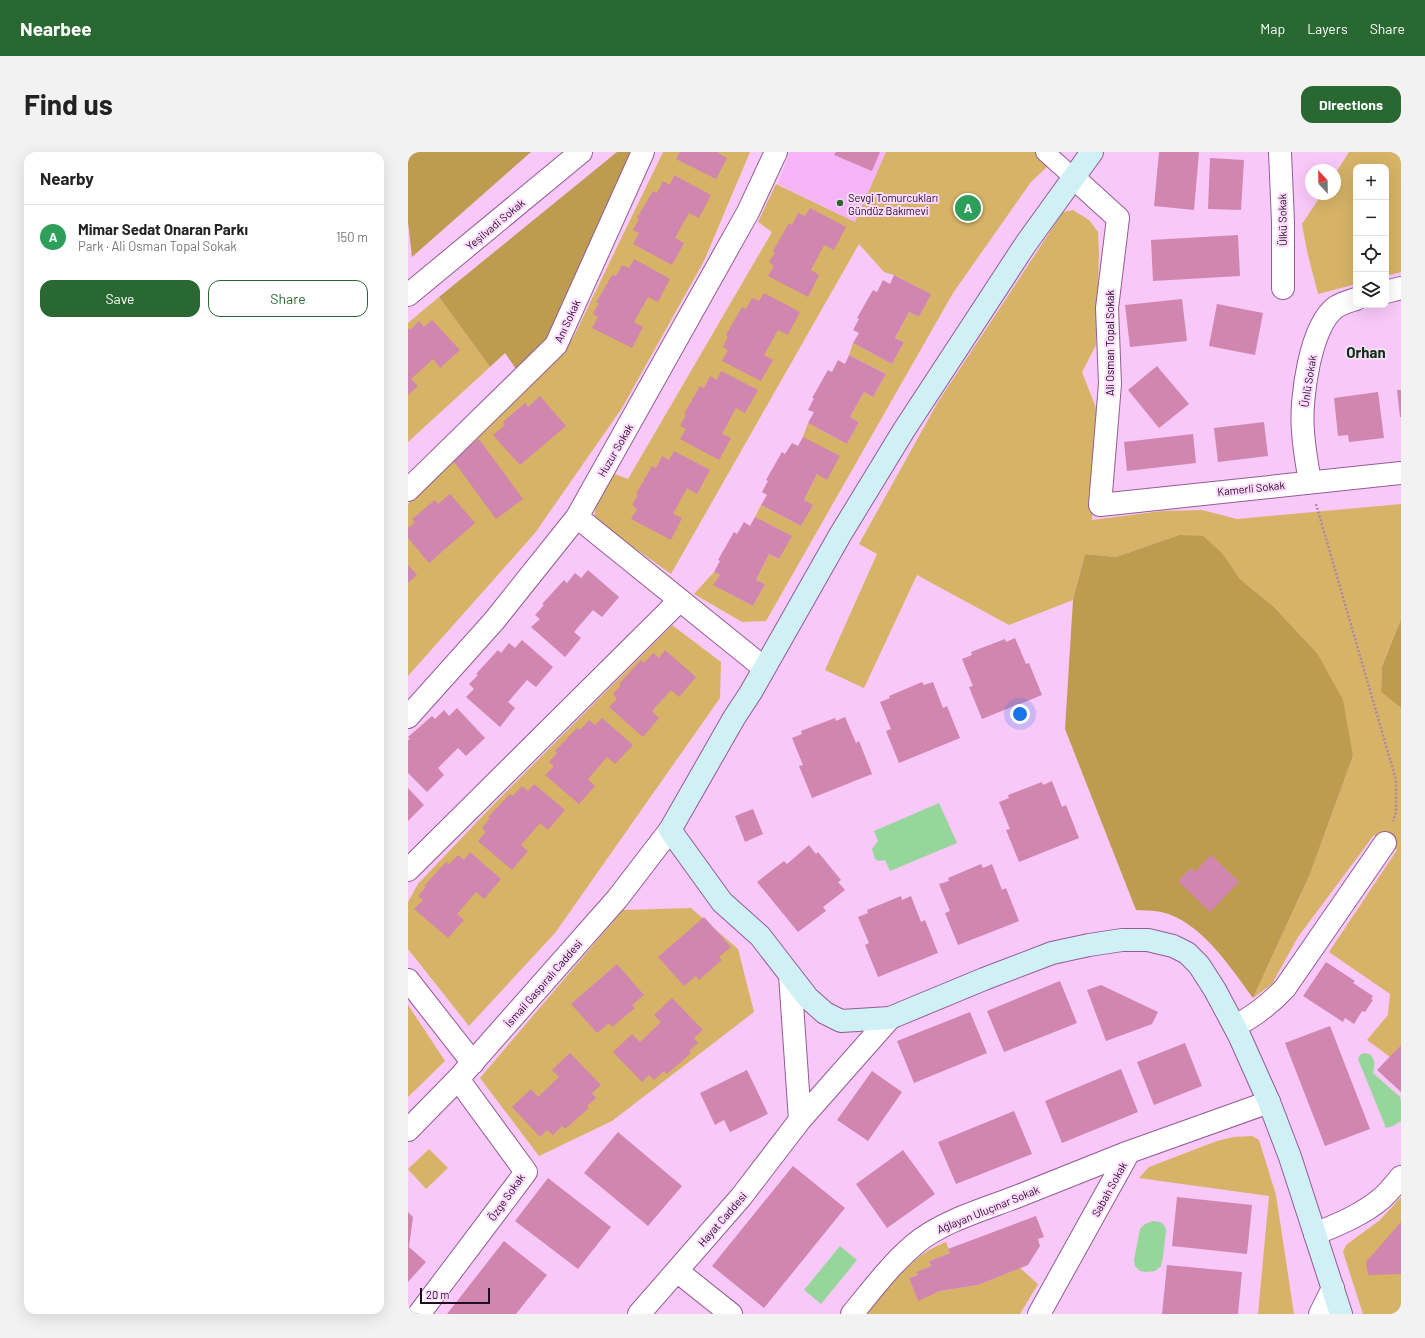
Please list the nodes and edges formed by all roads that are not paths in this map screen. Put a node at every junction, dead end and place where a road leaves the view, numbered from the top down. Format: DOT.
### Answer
graph roads {
  1 [pos="581,152"];
  2 [pos="643,152"];
  3 [pos="776,152"];
  4 [pos="1045,152"];
  5 [pos="1092,152"];
  6 [pos="1280,152"];
  7 [pos="1074,178"];
  8 [pos="1283,288"];
  9 [pos="1401,288"];
  10 [pos="1389,291"];
  11 [pos="409,292"];
  12 [pos="1353,300"];
  13 [pos="1401,473"];
  14 [pos="1310,482"];
  15 [pos="408,490"];
  16 [pos="1100,505"];
  17 [pos="576,517"];
  18 [pos="680,600"];
  19 [pos="764,668"];
  20 [pos="408,717"];
  21 [pos="670,830"];
  22 [pos="1385,842"];
  23 [pos="408,870"];
  24 [pos="790,975"];
  25 [pos="408,980"];
  26 [pos="890,1018"];
  27 [pos="1234,1026"];
  28 [pos="473,1063"];
  29 [pos="458,1079"];
  30 [pos="1269,1102"];
  31 [pos="800,1120"];
  32 [pos="408,1130"];
  33 [pos="1129,1152"];
  34 [pos="1401,1177"];
  35 [pos="1315,1234"];
  36 [pos="677,1271"];
  37 [pos="1333,1288"];
  38 [pos="419,1314"];
  39 [pos="638,1314"];
  40 [pos="731,1314"];
  41 [pos="852,1314"];
  42 [pos="1039,1314"];
  43 [pos="1320,1314"];
  44 [pos="1341,1314"];
  1 -- 11 [label="street, Yeşilvadi Sokak"];
  2 -- 15 [label="street, Anı Sokak"];
  3 -- 17 [label="street, Huzur Sokak"];
  4 -- 7 [label="street"];
  5 -- 7 [label="main road"];
  6 -- 8 [label="street, Ülkü Sokak"];
  7 -- 16 [label="street, Ali Osman Topal Sokak"];
  7 -- 19 [label="main road"];
  9 -- 10 [label="street"];
  12 -- 14 [label="street, Ünlü Sokak"];
  13 -- 14 [label="street, Kamerli Sokak"];
  14 -- 16 [label="street, Kamerli Sokak"];
  17 -- 18 [label="street"];
  17 -- 20 [label="street, Huzur Sokak"];
  18 -- 19 [label="street"];
  18 -- 23 [label="street"];
  19 -- 21 [label="main road"];
  21 -- 24 [label="main road"];
  21 -- 28 [label="street, İsmail Gaspıralı Caddesi"];
  22 -- 27 [label="street"];
  24 -- 26 [label="main road"];
  24 -- 31 [label="street"];
  25 -- 28 [label="street"];
  26 -- 27 [label="main road"];
  26 -- 31 [label="street, Hayat Caddesi"];
  27 -- 30 [label="main road"];
  28 -- 29 [label="street, İsmail Gaspıralı Caddesi"];
  29 -- 32 [label="street, İsmail Gaspıralı Caddesi"];
  29 -- 38 [label="street, Özge Sokak"];
  30 -- 33 [label="street, Sabah Sokak"];
  30 -- 35 [label="main road"];
  31 -- 36 [label="street, Hayat Caddesi"];
  33 -- 41 [label="street, Ağlayan Uluçınar Sokak"];
  33 -- 42 [label="street, Sabah Sokak"];
  34 -- 35 [label="street"];
  35 -- 37 [label="main road"];
  36 -- 39 [label="street, Hayat Caddesi"];
  36 -- 40 [label="street"];
  37 -- 43 [label="street"];
  37 -- 44 [label="main road"];
}
